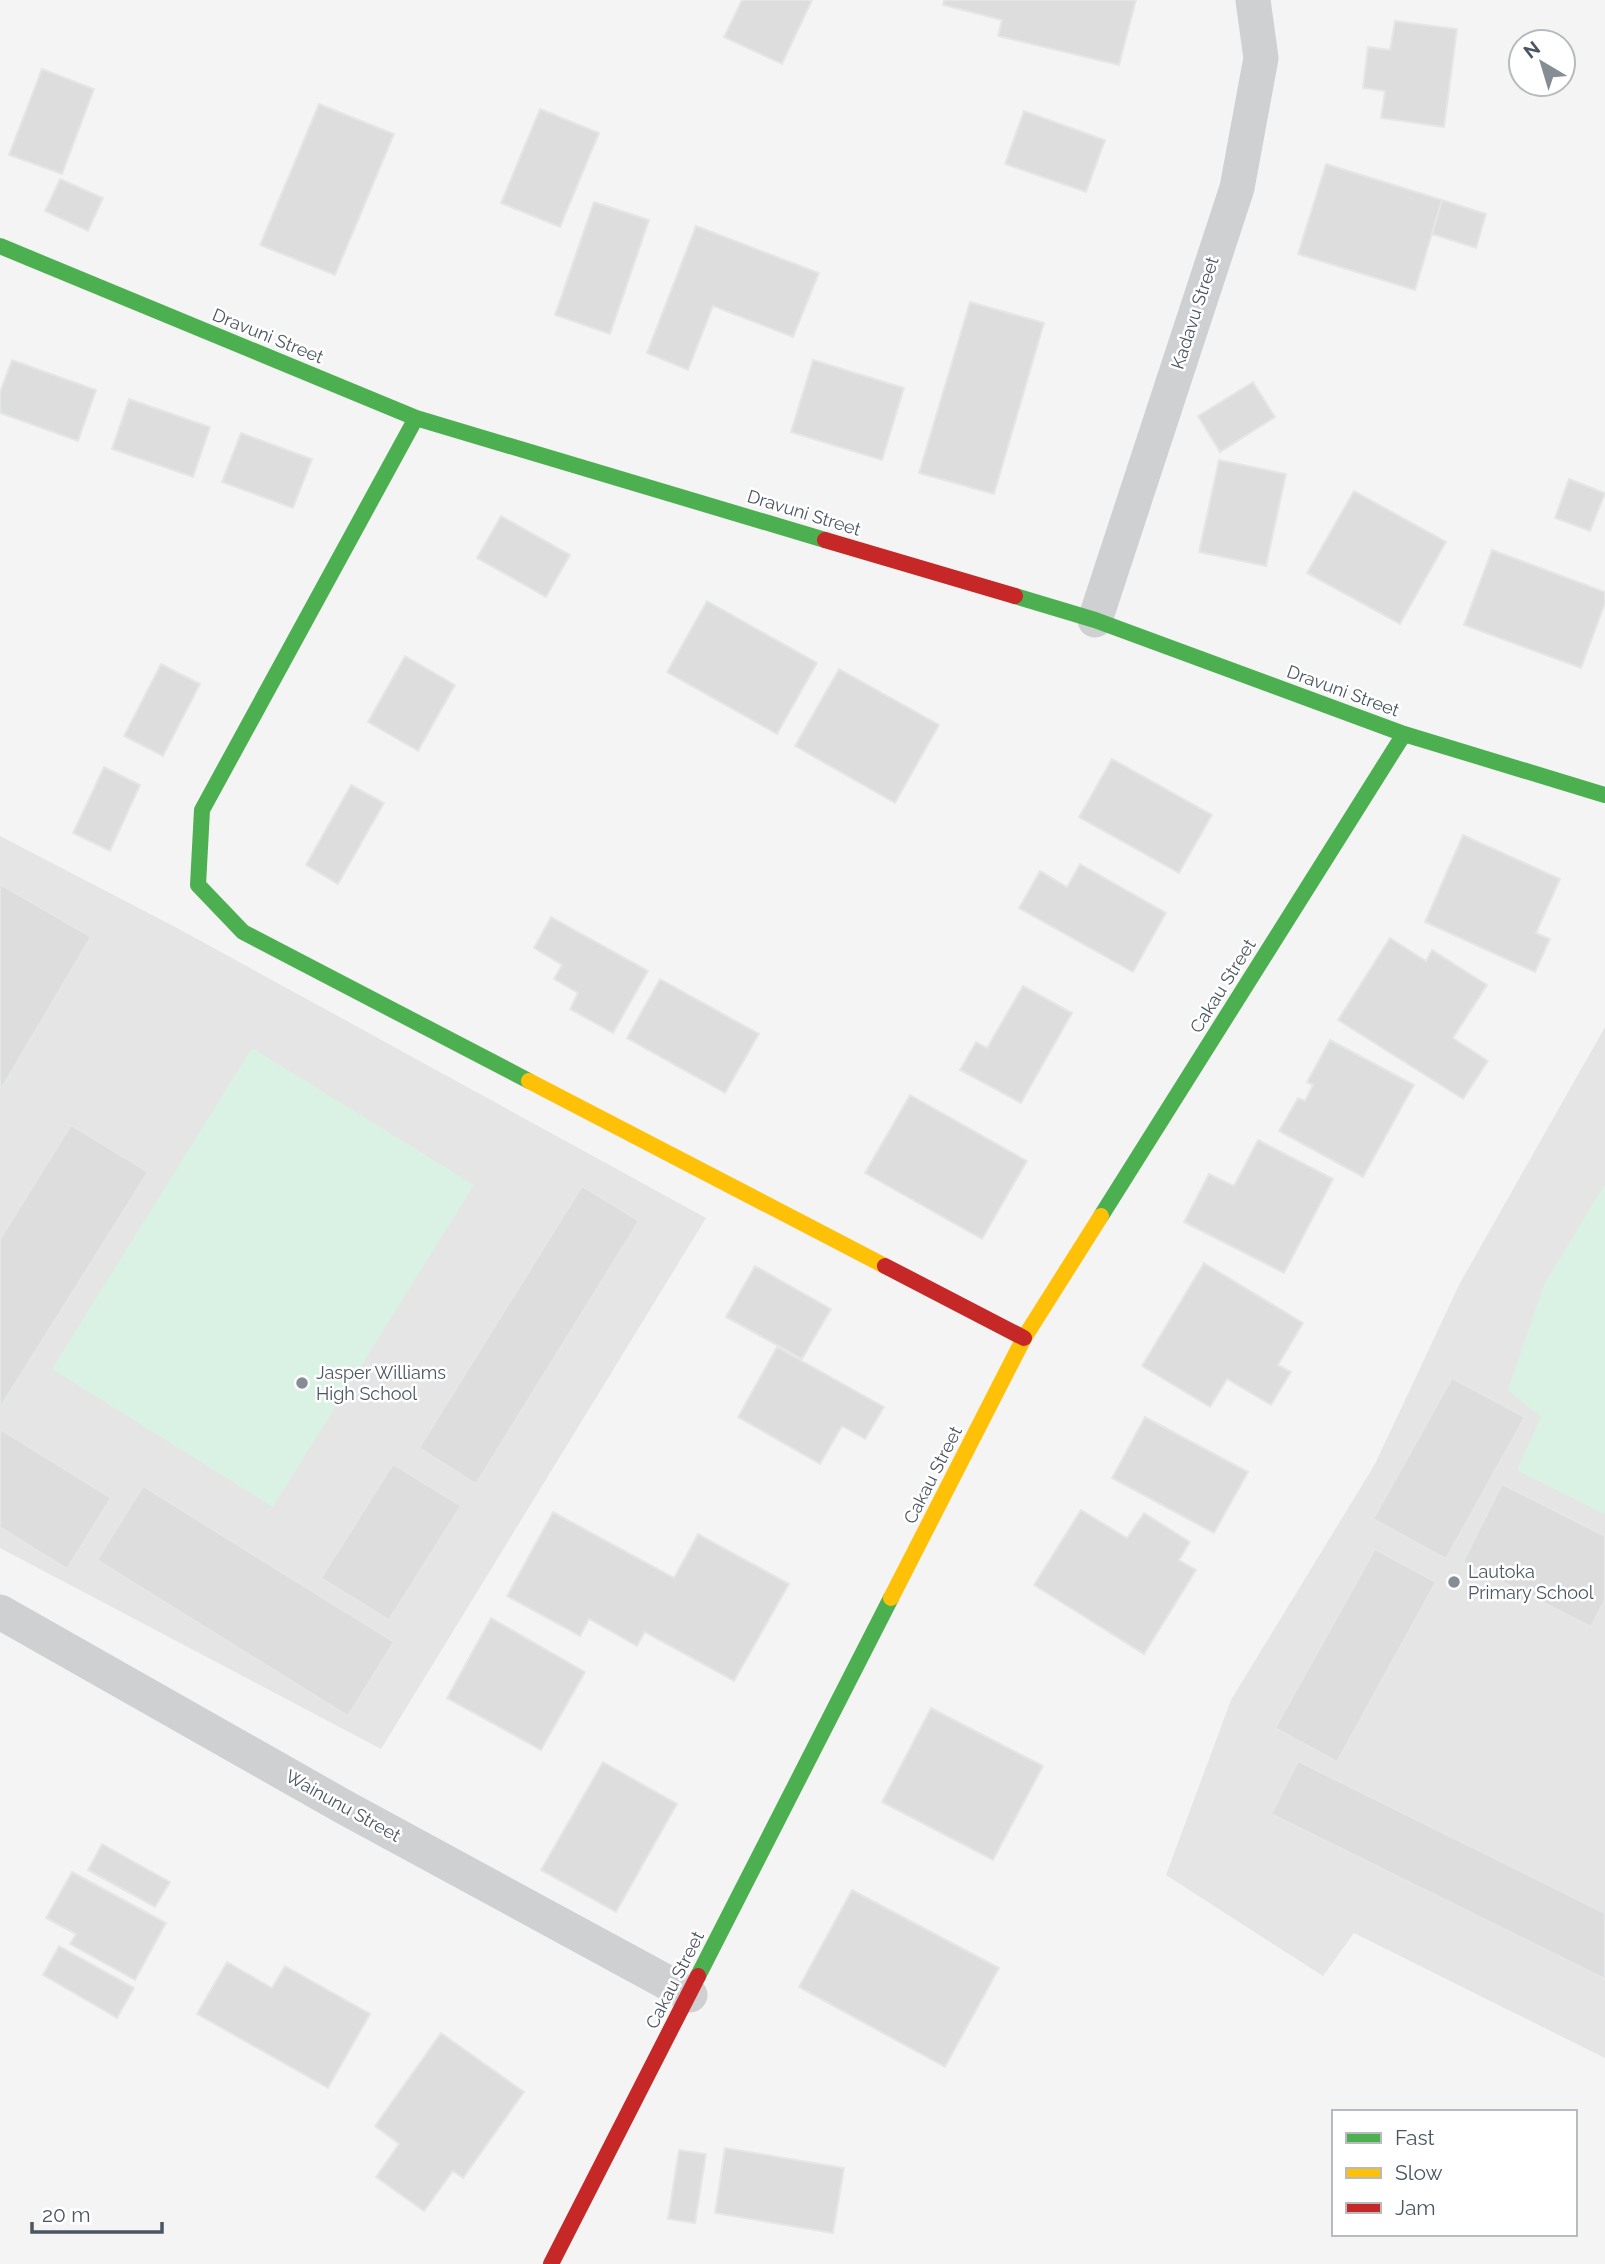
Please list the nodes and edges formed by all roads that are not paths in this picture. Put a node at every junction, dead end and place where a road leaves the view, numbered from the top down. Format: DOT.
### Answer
graph roads {
  1 [pos="1253,0"];
  2 [pos="0,246"];
  3 [pos="416,418"];
  4 [pos="1095,620"];
  5 [pos="1404,734"];
  6 [pos="1605,796"];
  7 [pos="1024,1338"];
  8 [pos="0,1612"];
  9 [pos="690,1995"];
  10 [pos="551,2264"];
  1 -- 4 [label="street, Kadavu Street"];
  2 -- 3 [label="main road, Dravuni Street"];
  3 -- 4 [label="main road, Dravuni Street"];
  3 -- 7 [label="main road"];
  4 -- 5 [label="main road, Dravuni Street"];
  5 -- 6 [label="main road, Dravuni Street"];
  5 -- 7 [label="main road, Cakau Street"];
  7 -- 9 [label="main road, Cakau Street"];
  8 -- 9 [label="street, Wainunu Street"];
  9 -- 10 [label="main road, Cakau Street"];
}
